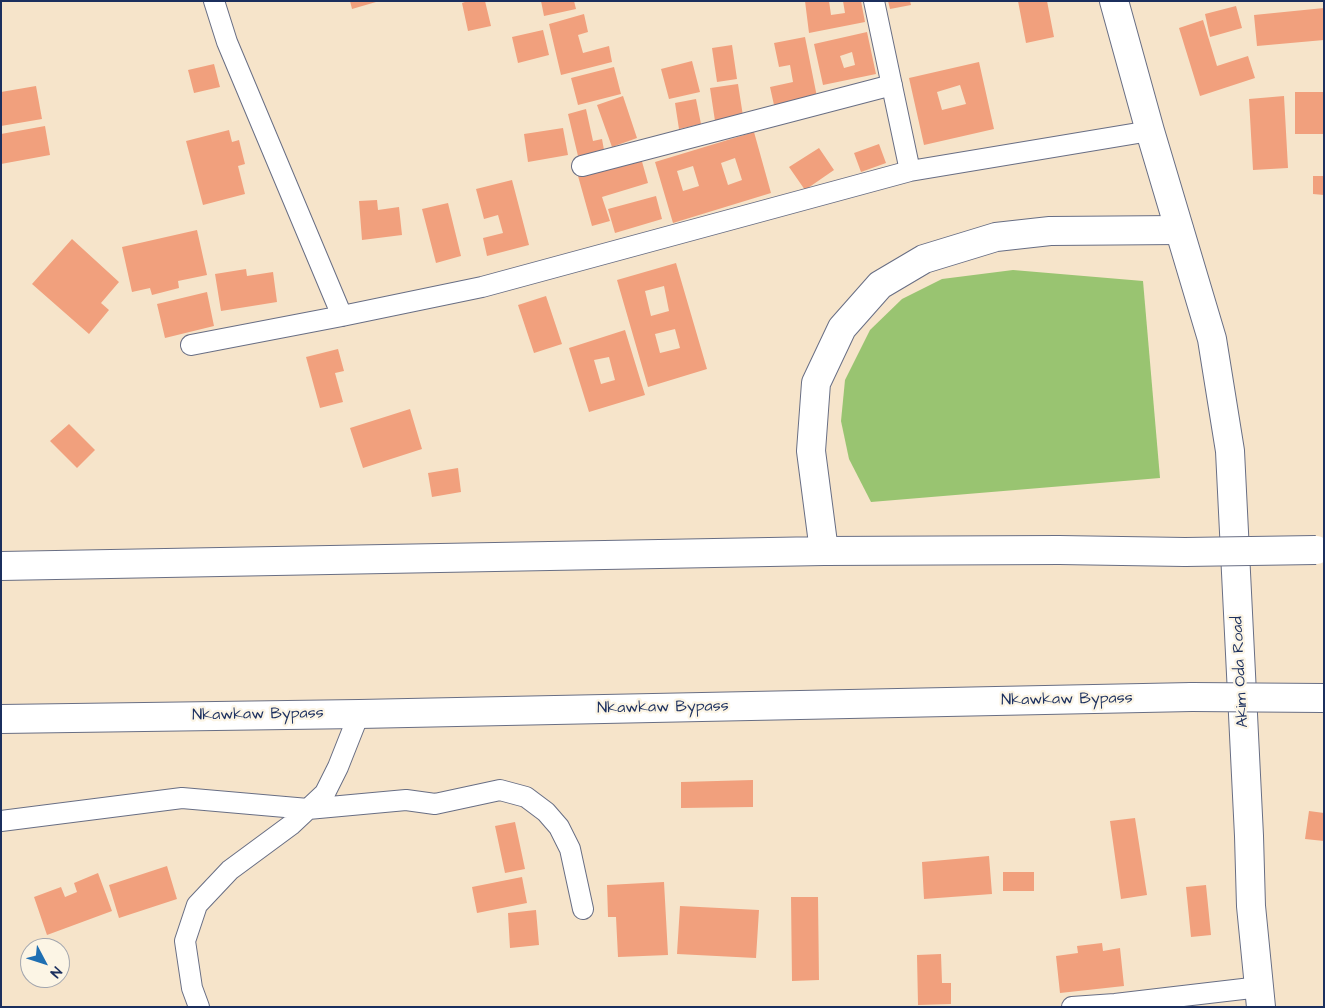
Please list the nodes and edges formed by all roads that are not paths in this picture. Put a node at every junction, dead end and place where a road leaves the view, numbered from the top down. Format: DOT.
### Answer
graph roads {
  1 [pos="214,1"];
  2 [pos="874,1"];
  3 [pos="1114,1"];
  4 [pos="892,85"];
  5 [pos="1150,130"];
  6 [pos="582,166"];
  7 [pos="910,170"];
  8 [pos="1179,230"];
  9 [pos="342,316"];
  10 [pos="191,345"];
  11 [pos="1320,550"];
  12 [pos="824,551"];
  13 [pos="1,566"];
  14 [pos="1324,698"];
  15 [pos="359,714"];
  16 [pos="1,719"];
  17 [pos="308,809"];
  18 [pos="1,821"];
  19 [pos="583,909"];
  20 [pos="1260,997"];
  21 [pos="199,1007"];
  22 [pos="1072,1007"];
  1 -- 9 [label="street"];
  2 -- 4 [label="street"];
  3 -- 5 [label="main road, Akim Oda Road"];
  4 -- 6 [label="street"];
  4 -- 7 [label="street"];
  5 -- 7 [label="street"];
  5 -- 8 [label="main road, Akim Oda Road"];
  7 -- 9 [label="street"];
  8 -- 12 [label="main road"];
  8 -- 20 [label="main road, Akim Oda Road"];
  9 -- 10 [label="street"];
  11 -- 12 [label="main road, bridge"];
  12 -- 13 [label="main road"];
  14 -- 15 [label="main road, Nkawkaw Bypass, bridge"];
  15 -- 16 [label="main road, Nkawkaw Bypass"];
  15 -- 17 [label="street"];
  17 -- 18 [label="street"];
  17 -- 19 [label="street"];
  17 -- 21 [label="street"];
  20 -- 22 [label="street"];
}
